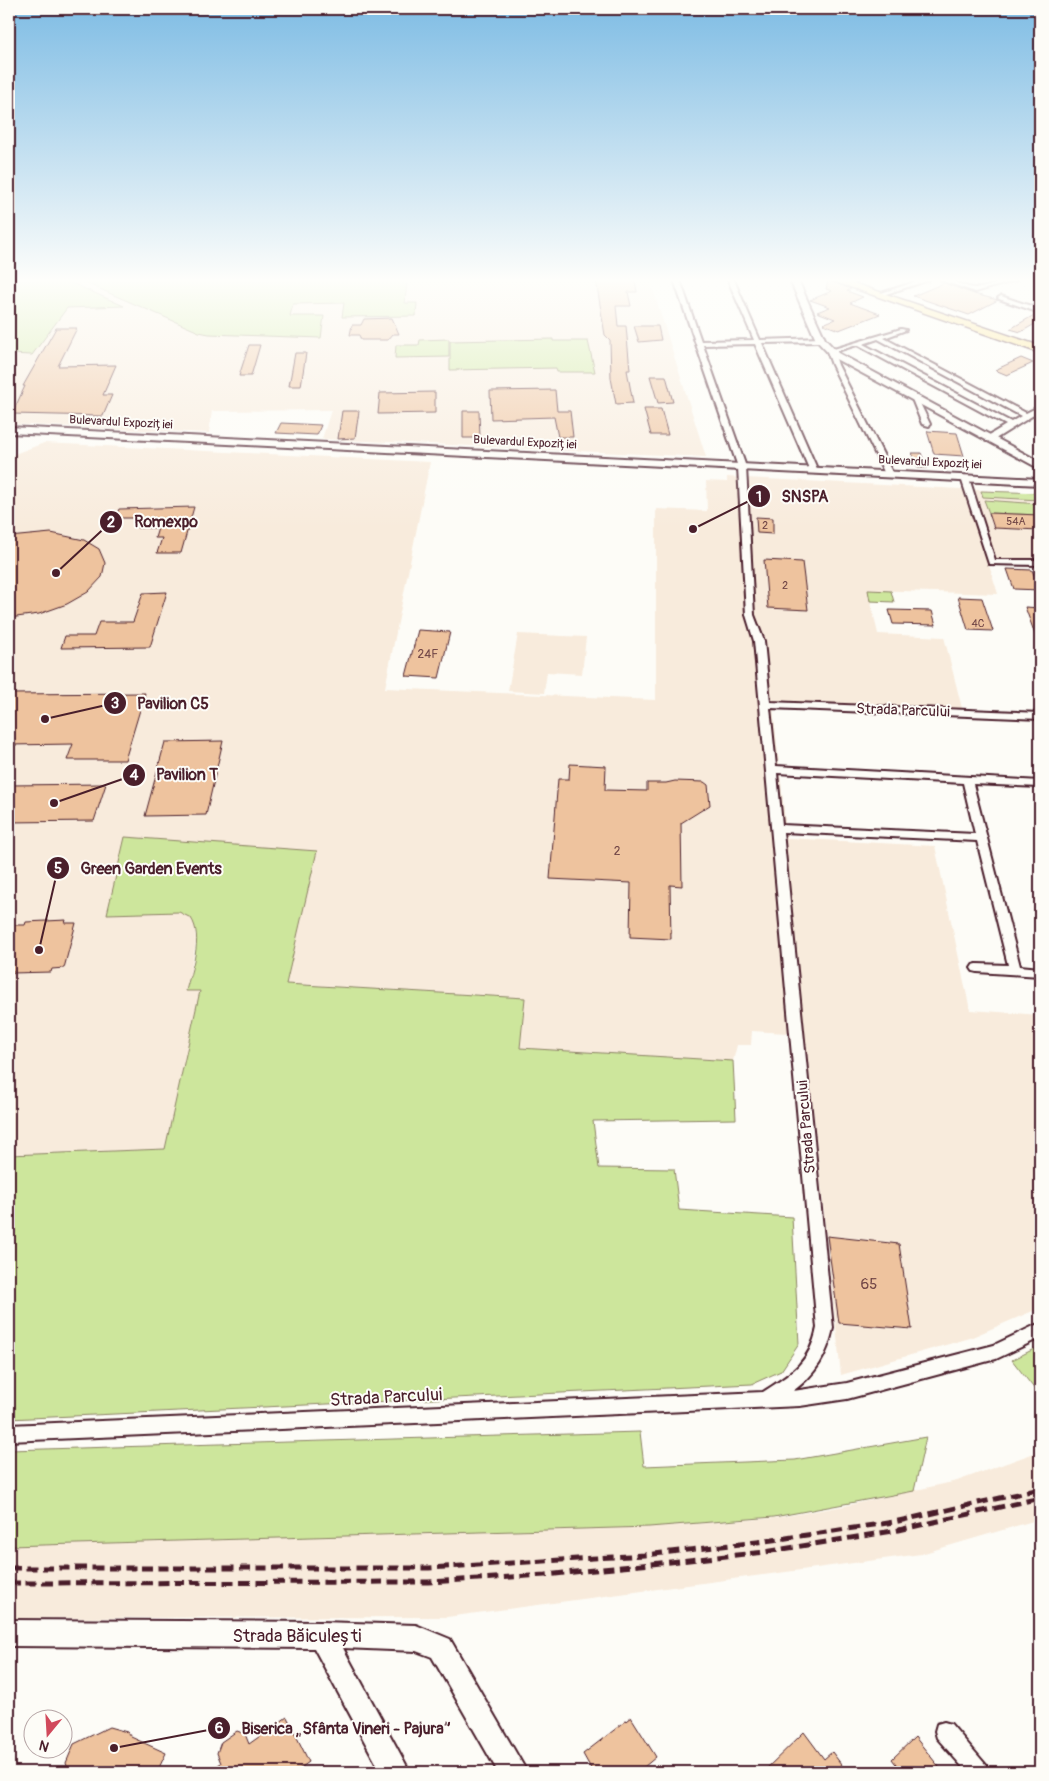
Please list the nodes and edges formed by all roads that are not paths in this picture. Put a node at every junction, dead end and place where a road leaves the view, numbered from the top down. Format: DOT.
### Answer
graph roads {
  1 [pos="705,363"];
  2 [pos="766,363"];
  3 [pos="835,363"];
  4 [pos="849,363"];
  5 [pos="895,363"];
  6 [pos="927,363"];
  7 [pos="915,399"];
  8 [pos="1040,408"];
  9 [pos="1026,416"];
  10 [pos="926,424"];
  11 [pos="1011,425"];
  12 [pos="9,430"];
  13 [pos="989,439"];
  14 [pos="9,440"];
  15 [pos="38,441"];
  16 [pos="1040,466"];
  17 [pos="742,467"];
  18 [pos="814,470"];
  19 [pos="889,474"];
  20 [pos="965,478"];
  21 [pos="1040,482"];
  22 [pos="1040,563"];
  23 [pos="766,705"];
  24 [pos="1040,716"];
  25 [pos="772,769"];
  26 [pos="967,779"];
  27 [pos="1040,784"];
  28 [pos="778,828"];
  29 [pos="982,838"];
  30 [pos="977,968"];
  31 [pos="1015,970"];
  32 [pos="1040,972"];
  33 [pos="1040,1330"];
  34 [pos="764,1400"];
  35 [pos="9,1433"];
  36 [pos="321,1635"];
  37 [pos="16,1636"];
  38 [pos="944,1731"];
  39 [pos="396,1772"];
  40 [pos="513,1772"];
  41 [pos="979,1772"];
  1 -- 17 [label="street, Strada Parcului"];
  2 -- 18 [label="street"];
  3 -- 19 [label="street"];
  4 -- 7 [label="street"];
  5 -- 11 [label="street"];
  6 -- 9 [label="street"];
  7 -- 10 [label="street"];
  7 -- 13 [label="street"];
  8 -- 9 [label="street"];
  9 -- 11 [label="street"];
  11 -- 13 [label="street"];
  12 -- 17 [label="street, Bulevardul Expoziției"];
  13 -- 16 [label="street"];
  14 -- 15 [label="street"];
  17 -- 18 [label="street, Bulevardul Expoziției"];
  17 -- 23 [label="street, Strada Parcului"];
  18 -- 19 [label="street, Bulevardul Expoziției"];
  19 -- 20 [label="street, Bulevardul Expoziției"];
  20 -- 21 [label="street, Bulevardul Expoziției"];
  20 -- 22 [label="street"];
  23 -- 24 [label="street, Strada Parcului"];
  23 -- 25 [label="street, Strada Parcului"];
  25 -- 26 [label="street"];
  25 -- 28 [label="street, Strada Parcului"];
  26 -- 27 [label="street"];
  26 -- 29 [label="street"];
  28 -- 29 [label="street"];
  28 -- 34 [label="street, Strada Parcului"];
  29 -- 31 [label="street"];
  30 -- 31 [label="street"];
  31 -- 32 [label="street"];
  33 -- 34 [label="street, Strada Parcului"];
  34 -- 35 [label="street, Strada Parcului"];
  36 -- 37 [label="street, Strada Băiculești"];
  36 -- 39 [label="street"];
  36 -- 40 [label="street, Strada Băiculești"];
  38 -- 41 [label="street"];
}
